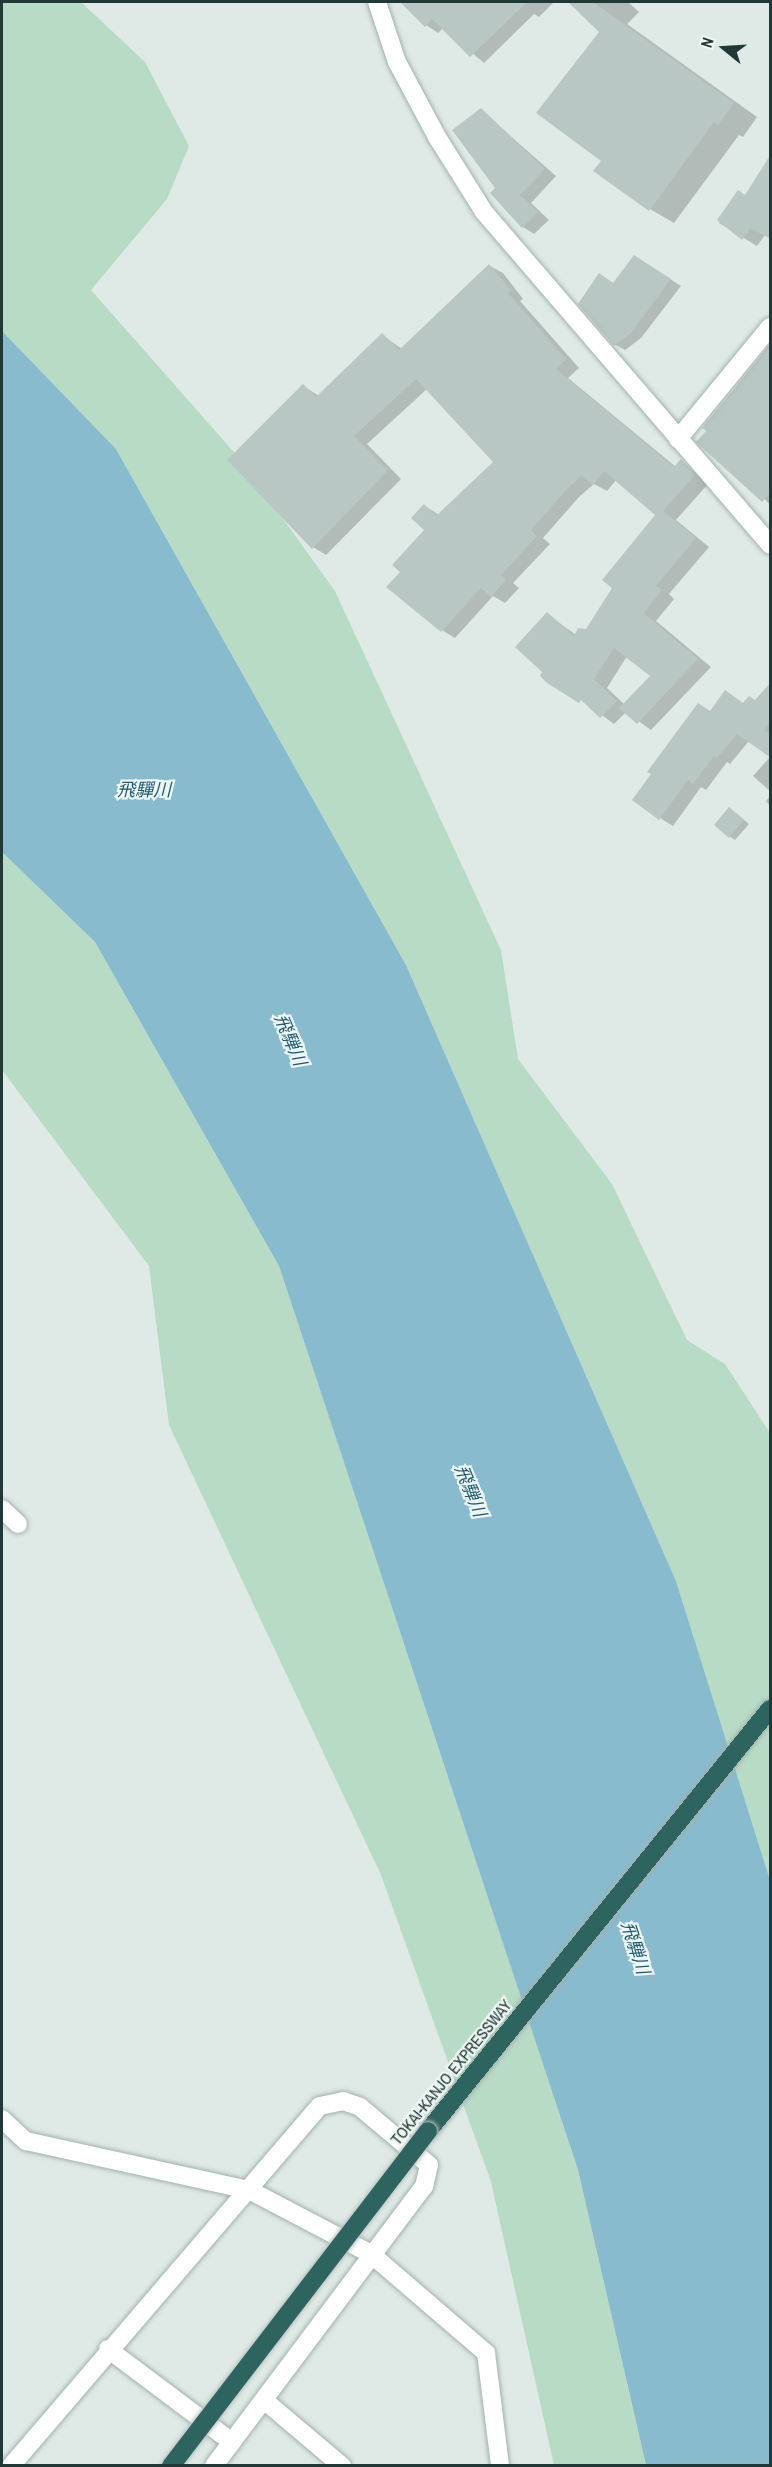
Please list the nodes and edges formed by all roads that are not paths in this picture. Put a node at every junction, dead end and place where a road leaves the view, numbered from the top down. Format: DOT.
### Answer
graph roads {
  1 [pos="377,2"];
  2 [pos="771,327"];
  3 [pos="678,439"];
  4 [pos="771,545"];
  5 [pos="2,1509"];
  6 [pos="18,1524"];
  7 [pos="771,1709"];
  8 [pos="2,2119"];
  9 [pos="249,2190"];
  10 [pos="371,2254"];
  11 [pos="108,2349"];
  12 [pos="265,2402"];
  13 [pos="232,2442"];
  14 [pos="11,2466"];
  15 [pos="171,2466"];
  16 [pos="214,2466"];
  17 [pos="342,2466"];
  18 [pos="500,2466"];
  1 -- 3 [label="street"];
  2 -- 3 [label="street"];
  3 -- 4 [label="street"];
  5 -- 6 [label="street"];
  7 -- 15 [label="highway, TOKAI-KANJO EXPRESSWAY, bridge"];
  8 -- 9 [label="street"];
  9 -- 10 [label="street"];
  9 -- 10 [label="street"];
  9 -- 11 [label="street"];
  10 -- 12 [label="street"];
  10 -- 18 [label="street"];
  11 -- 13 [label="street"];
  11 -- 14 [label="street"];
  12 -- 13 [label="street"];
  12 -- 17 [label="street"];
  13 -- 16 [label="street"];
}
